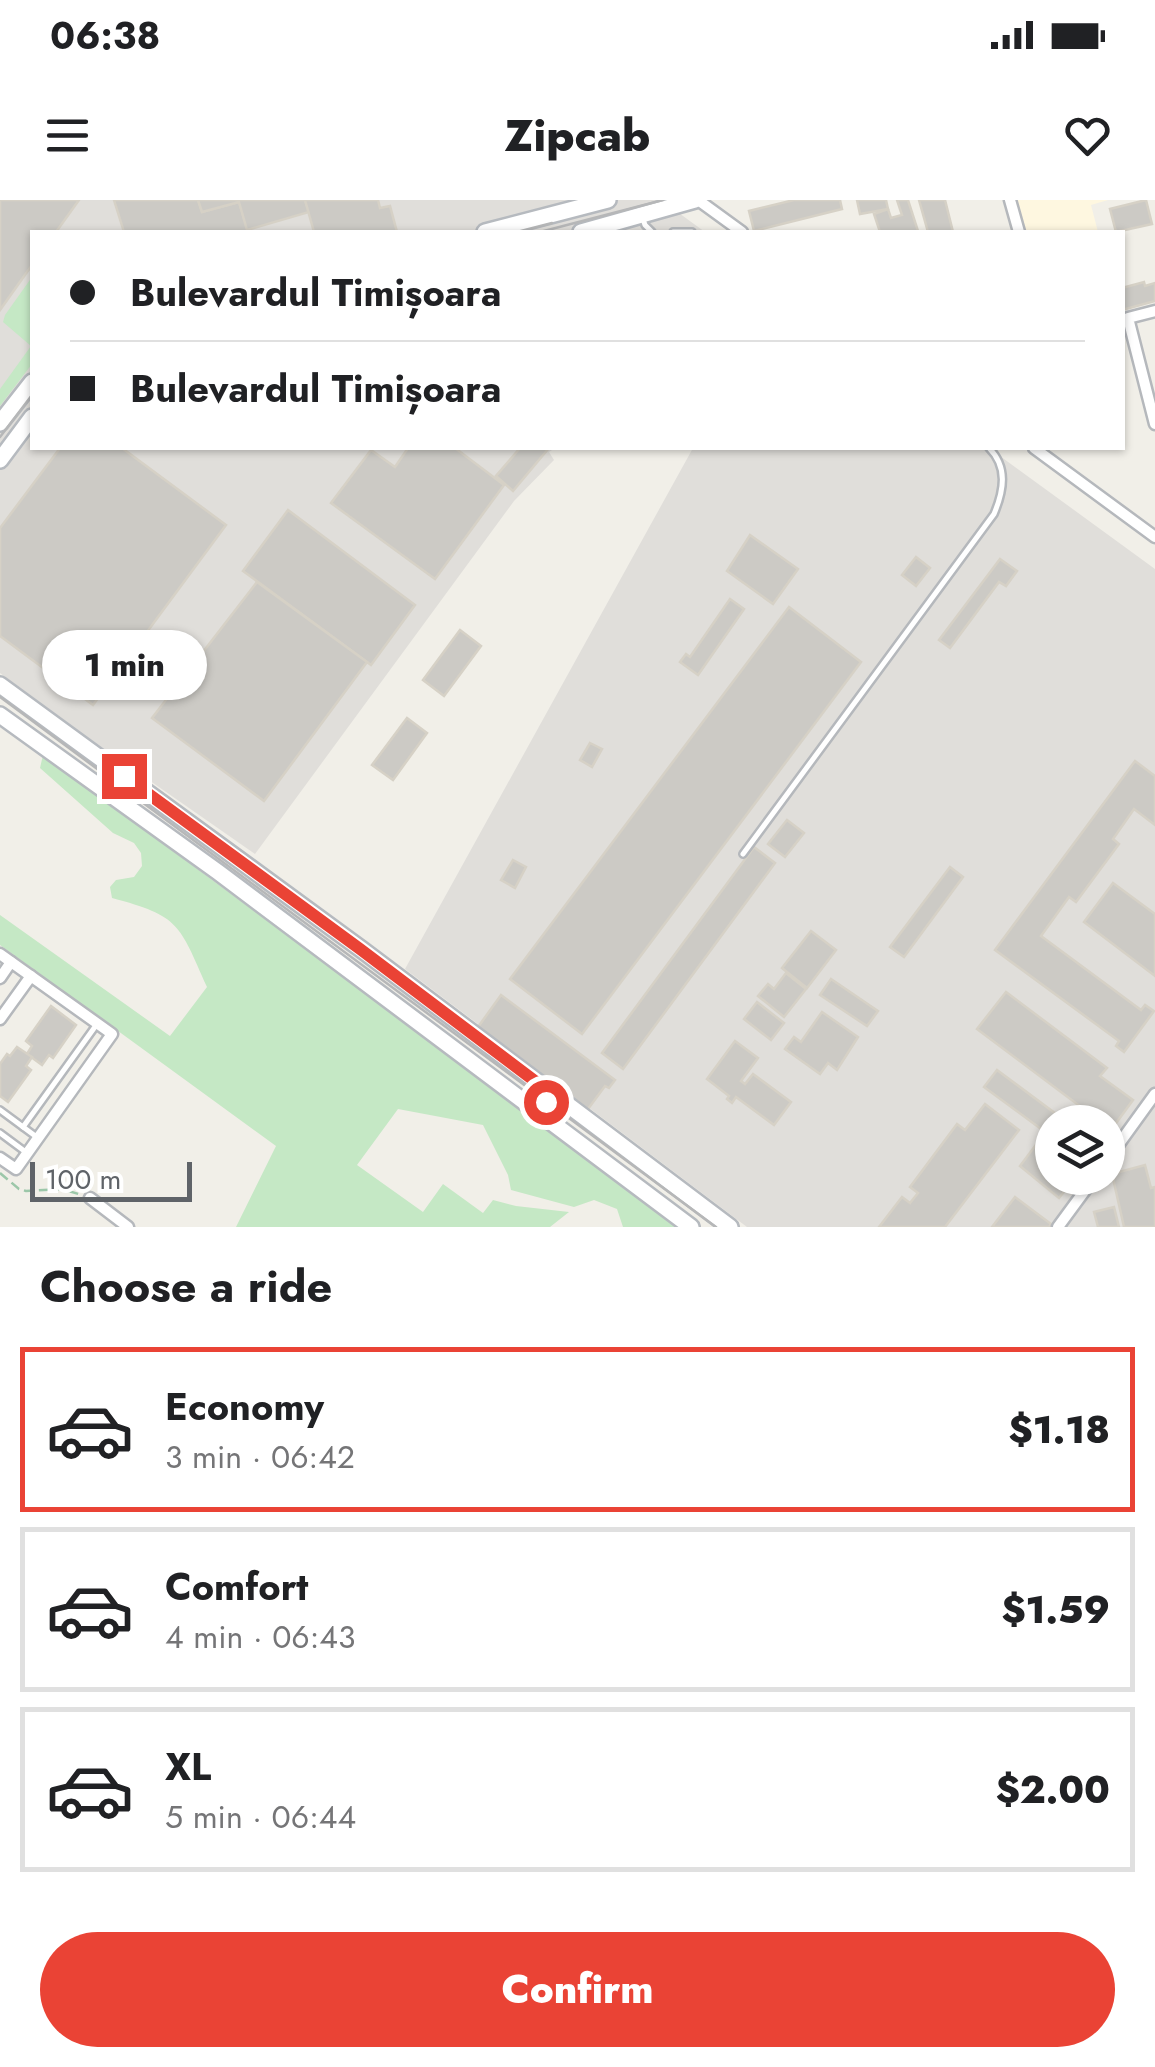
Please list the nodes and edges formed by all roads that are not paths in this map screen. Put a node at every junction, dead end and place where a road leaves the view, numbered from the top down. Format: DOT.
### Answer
graph roads {
  1 [pos="608,200"];
  2 [pos="697,200"];
  3 [pos="1010,200"];
  4 [pos="642,216"];
  5 [pos="494,230"];
  6 [pos="589,230"];
  7 [pos="650,230"];
  8 [pos="739,230"];
  9 [pos="1018,230"];
  10 [pos="1155,311"];
  11 [pos="1125,318"];
  12 [pos="29,392"];
  13 [pos="30,420"];
  14 [pos="0,424"];
  15 [pos="1155,424"];
  16 [pos="990,450"];
  17 [pos="1037,450"];
  18 [pos="0,460"];
  19 [pos="1155,537"];
  20 [pos="0,685"];
  21 [pos="0,715"];
  22 [pos="742,854"];
  23 [pos="0,954"];
  24 [pos="12,962"];
  25 [pos="31,976"];
  26 [pos="0,978"];
  27 [pos="0,1019"];
  28 [pos="97,1024"];
  29 [pos="454,1036"];
  30 [pos="552,1094"];
  31 [pos="1155,1094"];
  32 [pos="0,1110"];
  33 [pos="538,1113"];
  34 [pos="23,1127"];
  35 [pos="0,1133"];
  36 [pos="1125,1135"];
  37 [pos="38,1138"];
  38 [pos="27,1153"];
  39 [pos="0,1158"];
  40 [pos="1082,1195"];
  41 [pos="90,1198"];
  42 [pos="128,1227"];
  43 [pos="691,1227"];
  44 [pos="730,1227"];
  45 [pos="1058,1227"];
  1 -- 5 [label="main road"];
  2 -- 4 [label="main road"];
  2 -- 8 [label="street"];
  3 -- 9 [label="street"];
  4 -- 6 [label="main road"];
  4 -- 7 [label="lane"];
  10 -- 11 [label="street"];
  11 -- 15 [label="street"];
  12 -- 14 [label="main road"];
  13 -- 18 [label="main road"];
  16 -- 22 [label="lane"];
  17 -- 19 [label="street"];
  20 -- 29 [label="main road"];
  21 -- 29 [label="main road"];
  23 -- 24 [label="street"];
  24 -- 25 [label="street"];
  24 -- 26 [label="street"];
  25 -- 27 [label="street"];
  25 -- 28 [label="street"];
  28 -- 34 [label="lane"];
  28 -- 37 [label="street"];
  29 -- 30 [label="main road"];
  29 -- 33 [label="main road"];
  30 -- 33 [label="main road"];
  30 -- 44 [label="main road"];
  31 -- 36 [label="street"];
  32 -- 34 [label="lane"];
  33 -- 43 [label="main road"];
  34 -- 37 [label="lane"];
  35 -- 38 [label="lane"];
  37 -- 38 [label="street"];
  38 -- 39 [label="street"];
  40 -- 45 [label="street"];
  41 -- 42 [label="street"];
}
